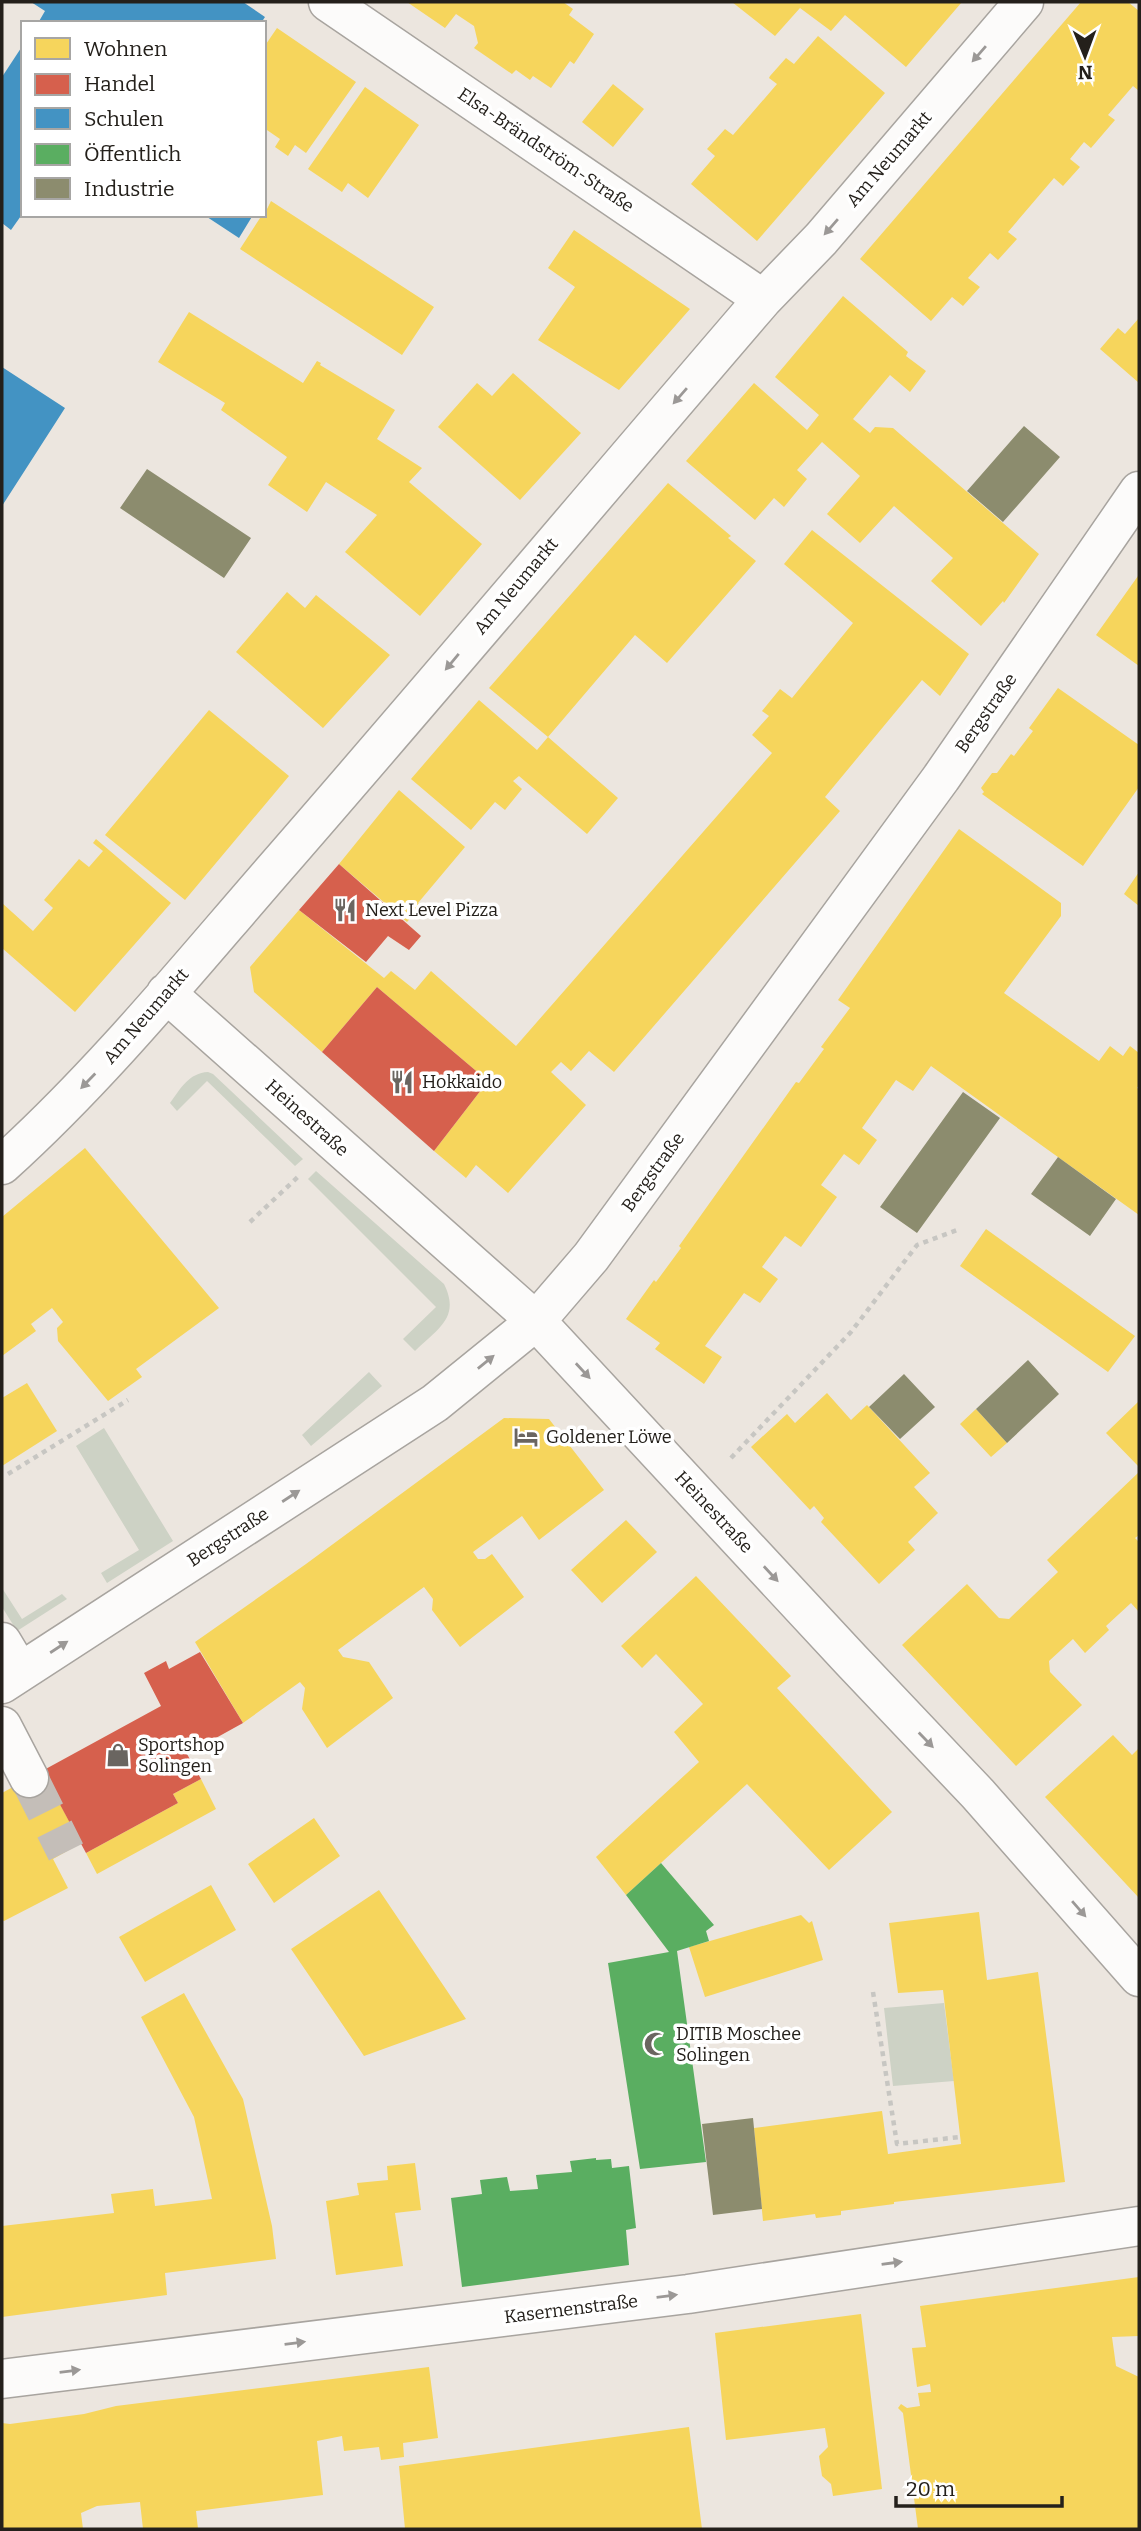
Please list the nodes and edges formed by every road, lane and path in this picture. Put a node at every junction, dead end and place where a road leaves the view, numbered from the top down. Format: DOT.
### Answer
graph roads {
  1 [pos="328,2"];
  2 [pos="1024,2"];
  3 [pos="763,299"];
  4 [pos="1139,491"];
  5 [pos="166,993"];
  6 [pos="334,1143"];
  7 [pos="2,1165"];
  8 [pos="250,1222"];
  9 [pos="957,1230"];
  10 [pos="536,1321"];
  11 [pos="128,1400"];
  12 [pos="8,1474"];
  13 [pos="697,1494"];
  14 [pos="8,1666"];
  15 [pos="2,1726"];
  16 [pos="29,1778"];
  17 [pos="1139,1977"];
  18 [pos="873,1992"];
  19 [pos="960,2137"];
  20 [pos="1139,2226"];
  21 [pos="2,2379"];
  1 -- 3 [label="street, Elsa-Brändström-Straße"];
  2 -- 3 [label="street, Am Neumarkt, one-way"];
  3 -- 5 [label="street, Am Neumarkt, one-way"];
  4 -- 10 [label="street, Bergstraße"];
  5 -- 6 [label="street, Heinestraße"];
  5 -- 7 [label="street, Am Neumarkt, one-way"];
  6 -- 8 [label="path"];
  6 -- 10 [label="street, Heinestraße"];
  9 -- 13 [label="path"];
  10 -- 13 [label="street, Heinestraße, one-way"];
  14 -- 10 [label="street, Bergstraße, one-way"];
  11 -- 12 [label="path"];
  13 -- 17 [label="street, Heinestraße, one-way"];
  15 -- 16 [label="street"];
  18 -- 19 [label="path"];
  21 -- 20 [label="street, Kasernenstraße, one-way"];
}
